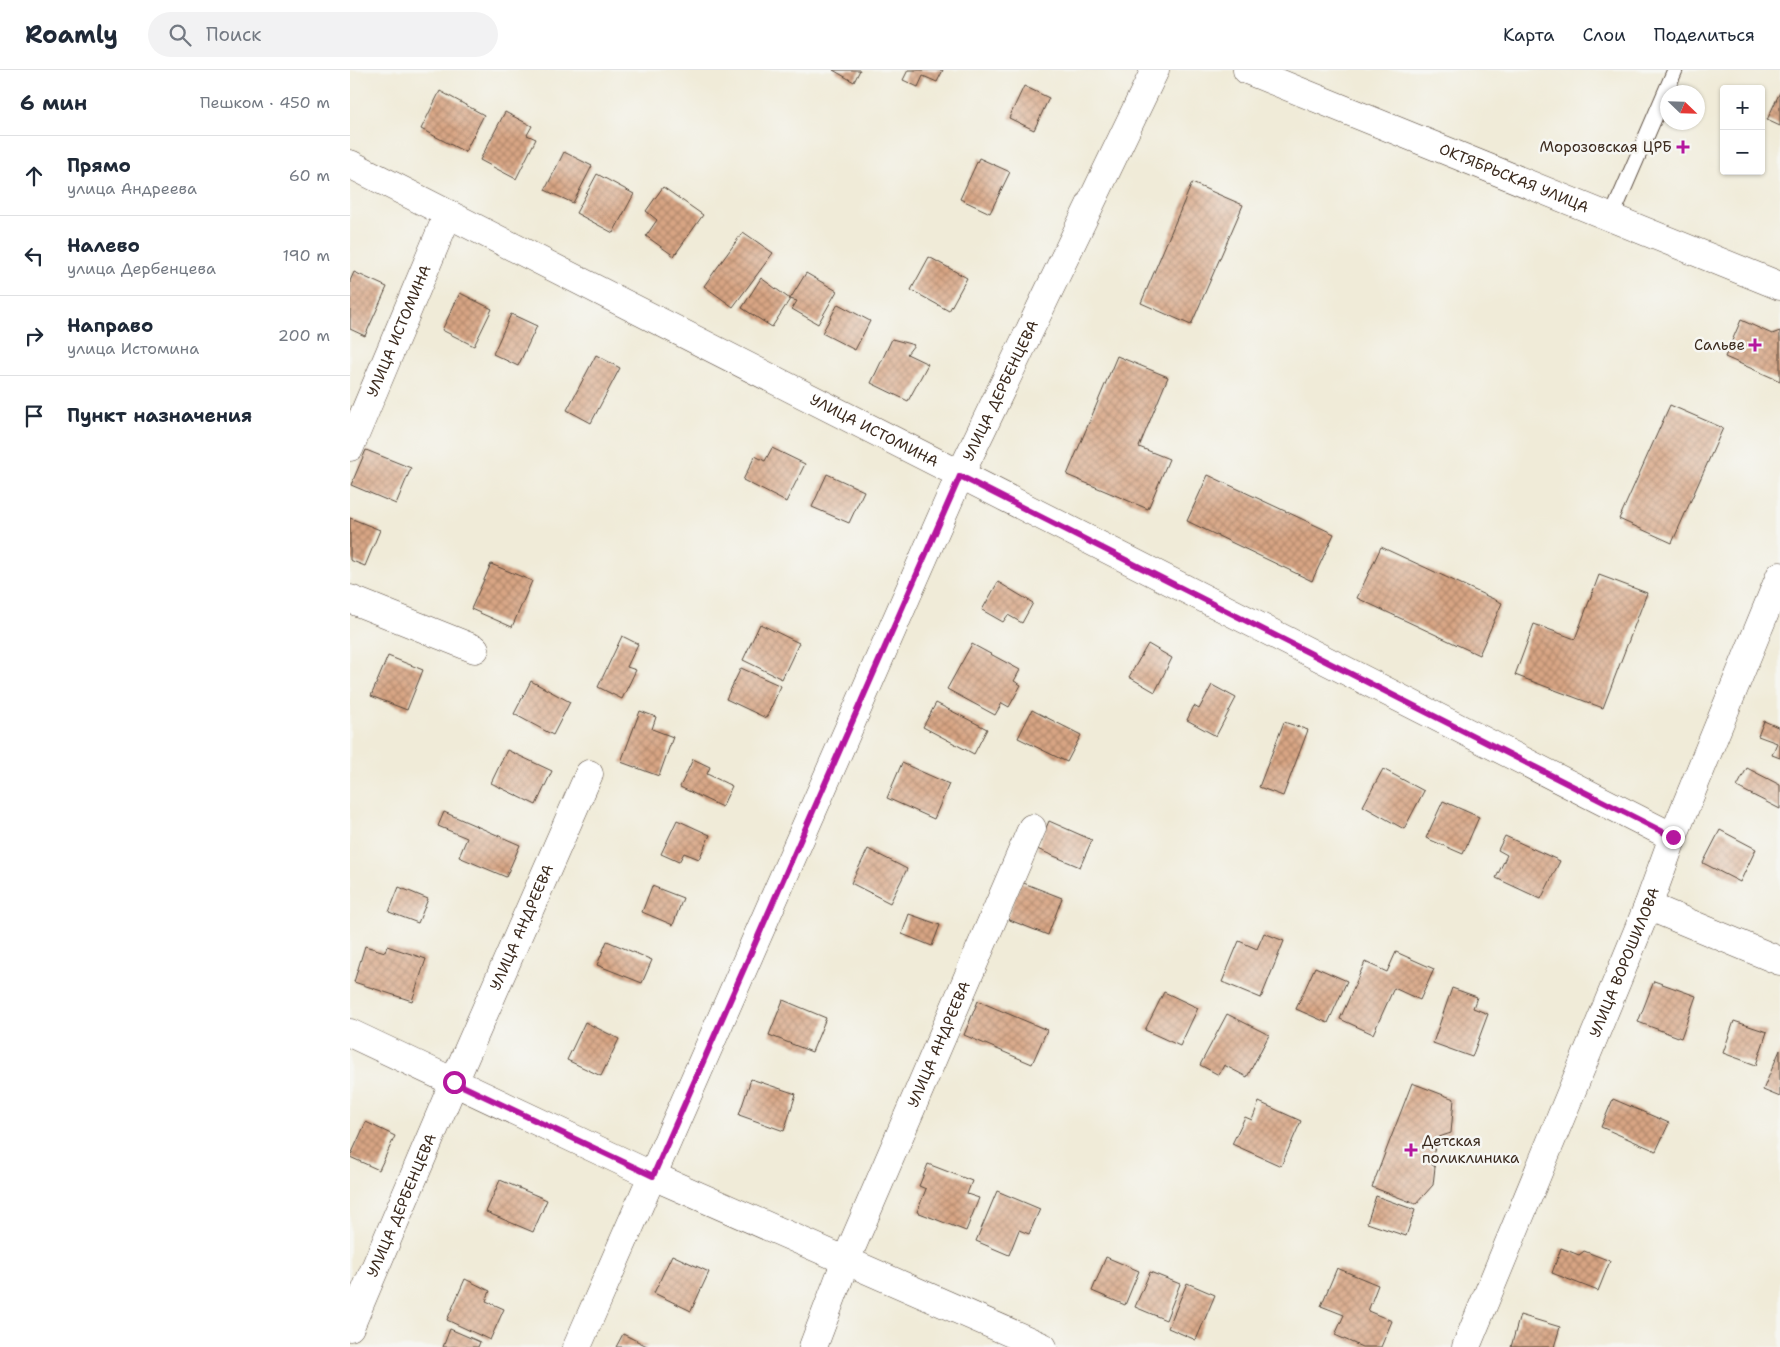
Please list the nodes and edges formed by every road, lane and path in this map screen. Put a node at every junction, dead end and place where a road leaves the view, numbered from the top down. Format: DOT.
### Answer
graph roads {
  1 [pos="1155,70"];
  2 [pos="1247,70"];
  3 [pos="1675,70"];
  4 [pos="350,164"];
  5 [pos="448,214"];
  6 [pos="1611,218"];
  7 [pos="1780,286"];
  8 [pos="350,446"];
  9 [pos="960,476"];
  10 [pos="1780,576"];
  11 [pos="350,599"];
  12 [pos="475,649"];
  13 [pos="589,774"];
  14 [pos="1032,828"];
  15 [pos="1673,837"];
  16 [pos="1648,906"];
  17 [pos="1780,960"];
  18 [pos="350,1033"];
  19 [pos="454,1082"];
  20 [pos="653,1176"];
  21 [pos="846,1260"];
  22 [pos="350,1327"];
  23 [pos="577,1347"];
  24 [pos="813,1347"];
  25 [pos="1044,1347"];
  26 [pos="1466,1347"];
  1 -- 9 [label="street, УЛИЦА ДЕРБЕНЦЕВА"];
  2 -- 6 [label="street, ОКТЯБРЬСКАЯ УЛИЦА"];
  3 -- 6 [label="lane"];
  4 -- 5 [label="street, УЛИЦА ИСТОМИНА"];
  5 -- 8 [label="street, УЛИЦА ИСТОМИНА"];
  5 -- 9 [label="street, УЛИЦА ИСТОМИНА"];
  6 -- 7 [label="street, ОКТЯБРЬСКАЯ УЛИЦА"];
  9 -- 15 [label="street, УЛИЦА ИСТОМИНА"];
  9 -- 20 [label="street, УЛИЦА ДЕРБЕНЦЕВА"];
  10 -- 15 [label="street, УЛИЦА ВОРОШИЛОВА"];
  11 -- 12 [label="street"];
  13 -- 19 [label="street, УЛИЦА АНДРЕЕВА"];
  14 -- 21 [label="street, УЛИЦА АНДРЕЕВА"];
  15 -- 16 [label="street, УЛИЦА ВОРОШИЛОВА"];
  16 -- 17 [label="street"];
  16 -- 26 [label="street, УЛИЦА ВОРОШИЛОВА"];
  18 -- 19 [label="street"];
  19 -- 20 [label="street"];
  19 -- 22 [label="street, УЛИЦА ДЕРБЕНЦЕВА"];
  20 -- 21 [label="street"];
  20 -- 23 [label="street, УЛИЦА ДЕРБЕНЦЕВА"];
  21 -- 24 [label="street, УЛИЦА АНДРЕЕВА"];
  21 -- 25 [label="street"];
}
